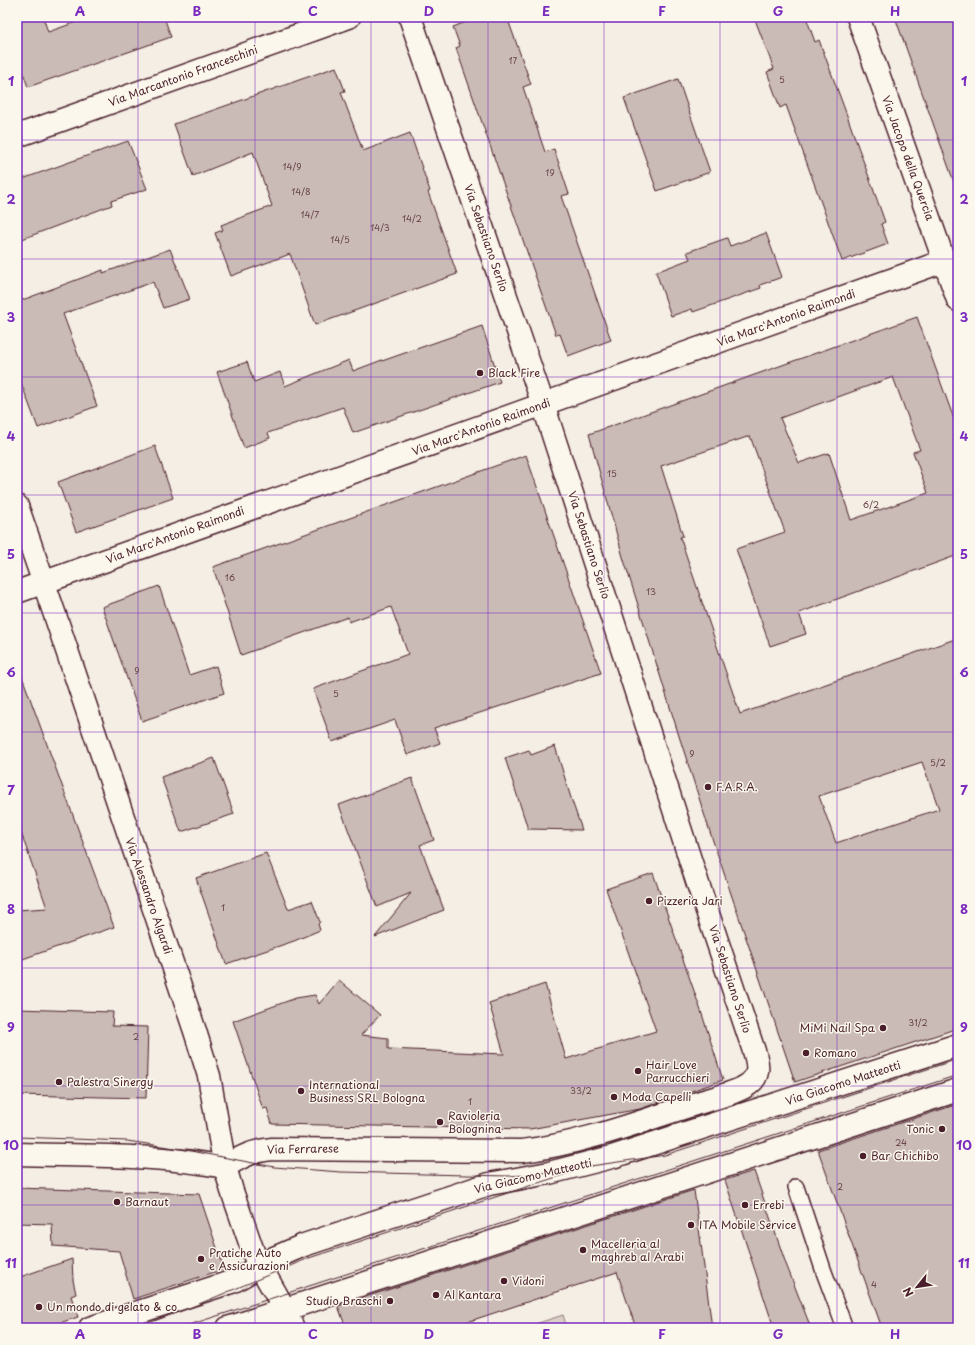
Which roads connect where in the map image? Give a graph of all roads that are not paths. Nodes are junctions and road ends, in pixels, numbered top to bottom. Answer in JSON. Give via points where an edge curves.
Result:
{"nodes":[{"id":1,"x":349,"y":17,"type":"edge"},
{"id":2,"x":410,"y":17,"type":"edge"},
{"id":3,"x":858,"y":17,"type":"edge"},
{"id":4,"x":17,"y":136,"type":"edge"},
{"id":5,"x":944,"y":261,"type":"junction"},
{"id":6,"x":958,"y":300,"type":"edge"},
{"id":7,"x":543,"y":404,"type":"junction"},
{"id":8,"x":17,"y":506,"type":"edge"},
{"id":9,"x":44,"y":583,"type":"junction"},
{"id":10,"x":17,"y":592,"type":"edge"},
{"id":11,"x":958,"y":1045,"type":"edge"},
{"id":12,"x":958,"y":1090,"type":"edge"},
{"id":13,"x":522,"y":1151,"type":"joint"},
{"id":14,"x":17,"y":1154,"type":"edge"},
{"id":15,"x":225,"y":1167,"type":"junction"},
{"id":16,"x":796,"y":1187,"type":"dead end"},
{"id":17,"x":260,"y":1266,"type":"junction"},
{"id":18,"x":289,"y":1319,"type":"edge"},
{"id":19,"x":90,"y":1328,"type":"edge"},
{"id":20,"x":228,"y":1328,"type":"edge"},
{"id":21,"x":845,"y":1328,"type":"edge"}],
"edges":[{"from":1,"to":4,"type":"street","name":"Via Marcantonio Franceschini"},
{"from":2,"to":7,"type":"street","name":"Via Sebastiano Serlio"},
{"from":3,"to":5,"type":"street","name":"Via Jacopo della Quercia"},
{"from":5,"to":6,"type":"street","name":"Via Jacopo della Quercia"},
{"from":5,"to":7,"type":"street","name":"Via Marc'Antonio Raimondi"},
{"from":7,"to":9,"type":"street","name":"Via Marc'Antonio Raimondi"},
{"from":7,"to":13,"type":"street","name":"Via Sebastiano Serlio","via":[[758,1067],[756,1076],[743,1088],[595,1136]]},
{"from":8,"to":9,"type":"street","name":"Via Alessandro Algardi"},
{"from":9,"to":10,"type":"street","name":"Via Marc'Antonio Raimondi"},
{"from":9,"to":15,"type":"street","name":"Via Alessandro Algardi","via":[[209,1076]]},
{"from":11,"to":17,"type":"street","name":"Via Giacomo Matteotti","via":[[605,1159],[489,1184],[300,1246]]},
{"from":12,"to":18,"type":"street"},
{"from":13,"to":15,"type":"street","name":"Via Ferrarese","via":[[272,1149],[244,1155]]},
{"from":14,"to":15,"type":"street","via":[[151,1158]]},
{"from":15,"to":17,"type":"street","name":"Via Alessandro Algardi"},
{"from":16,"to":21,"type":"lane"},
{"from":17,"to":18,"type":"street","name":"Via Alessandro Algardi"},
{"from":17,"to":19,"type":"street","name":"Via Giacomo Matteotti","via":[[229,1282]]},
{"from":18,"to":20,"type":"street"}]}
